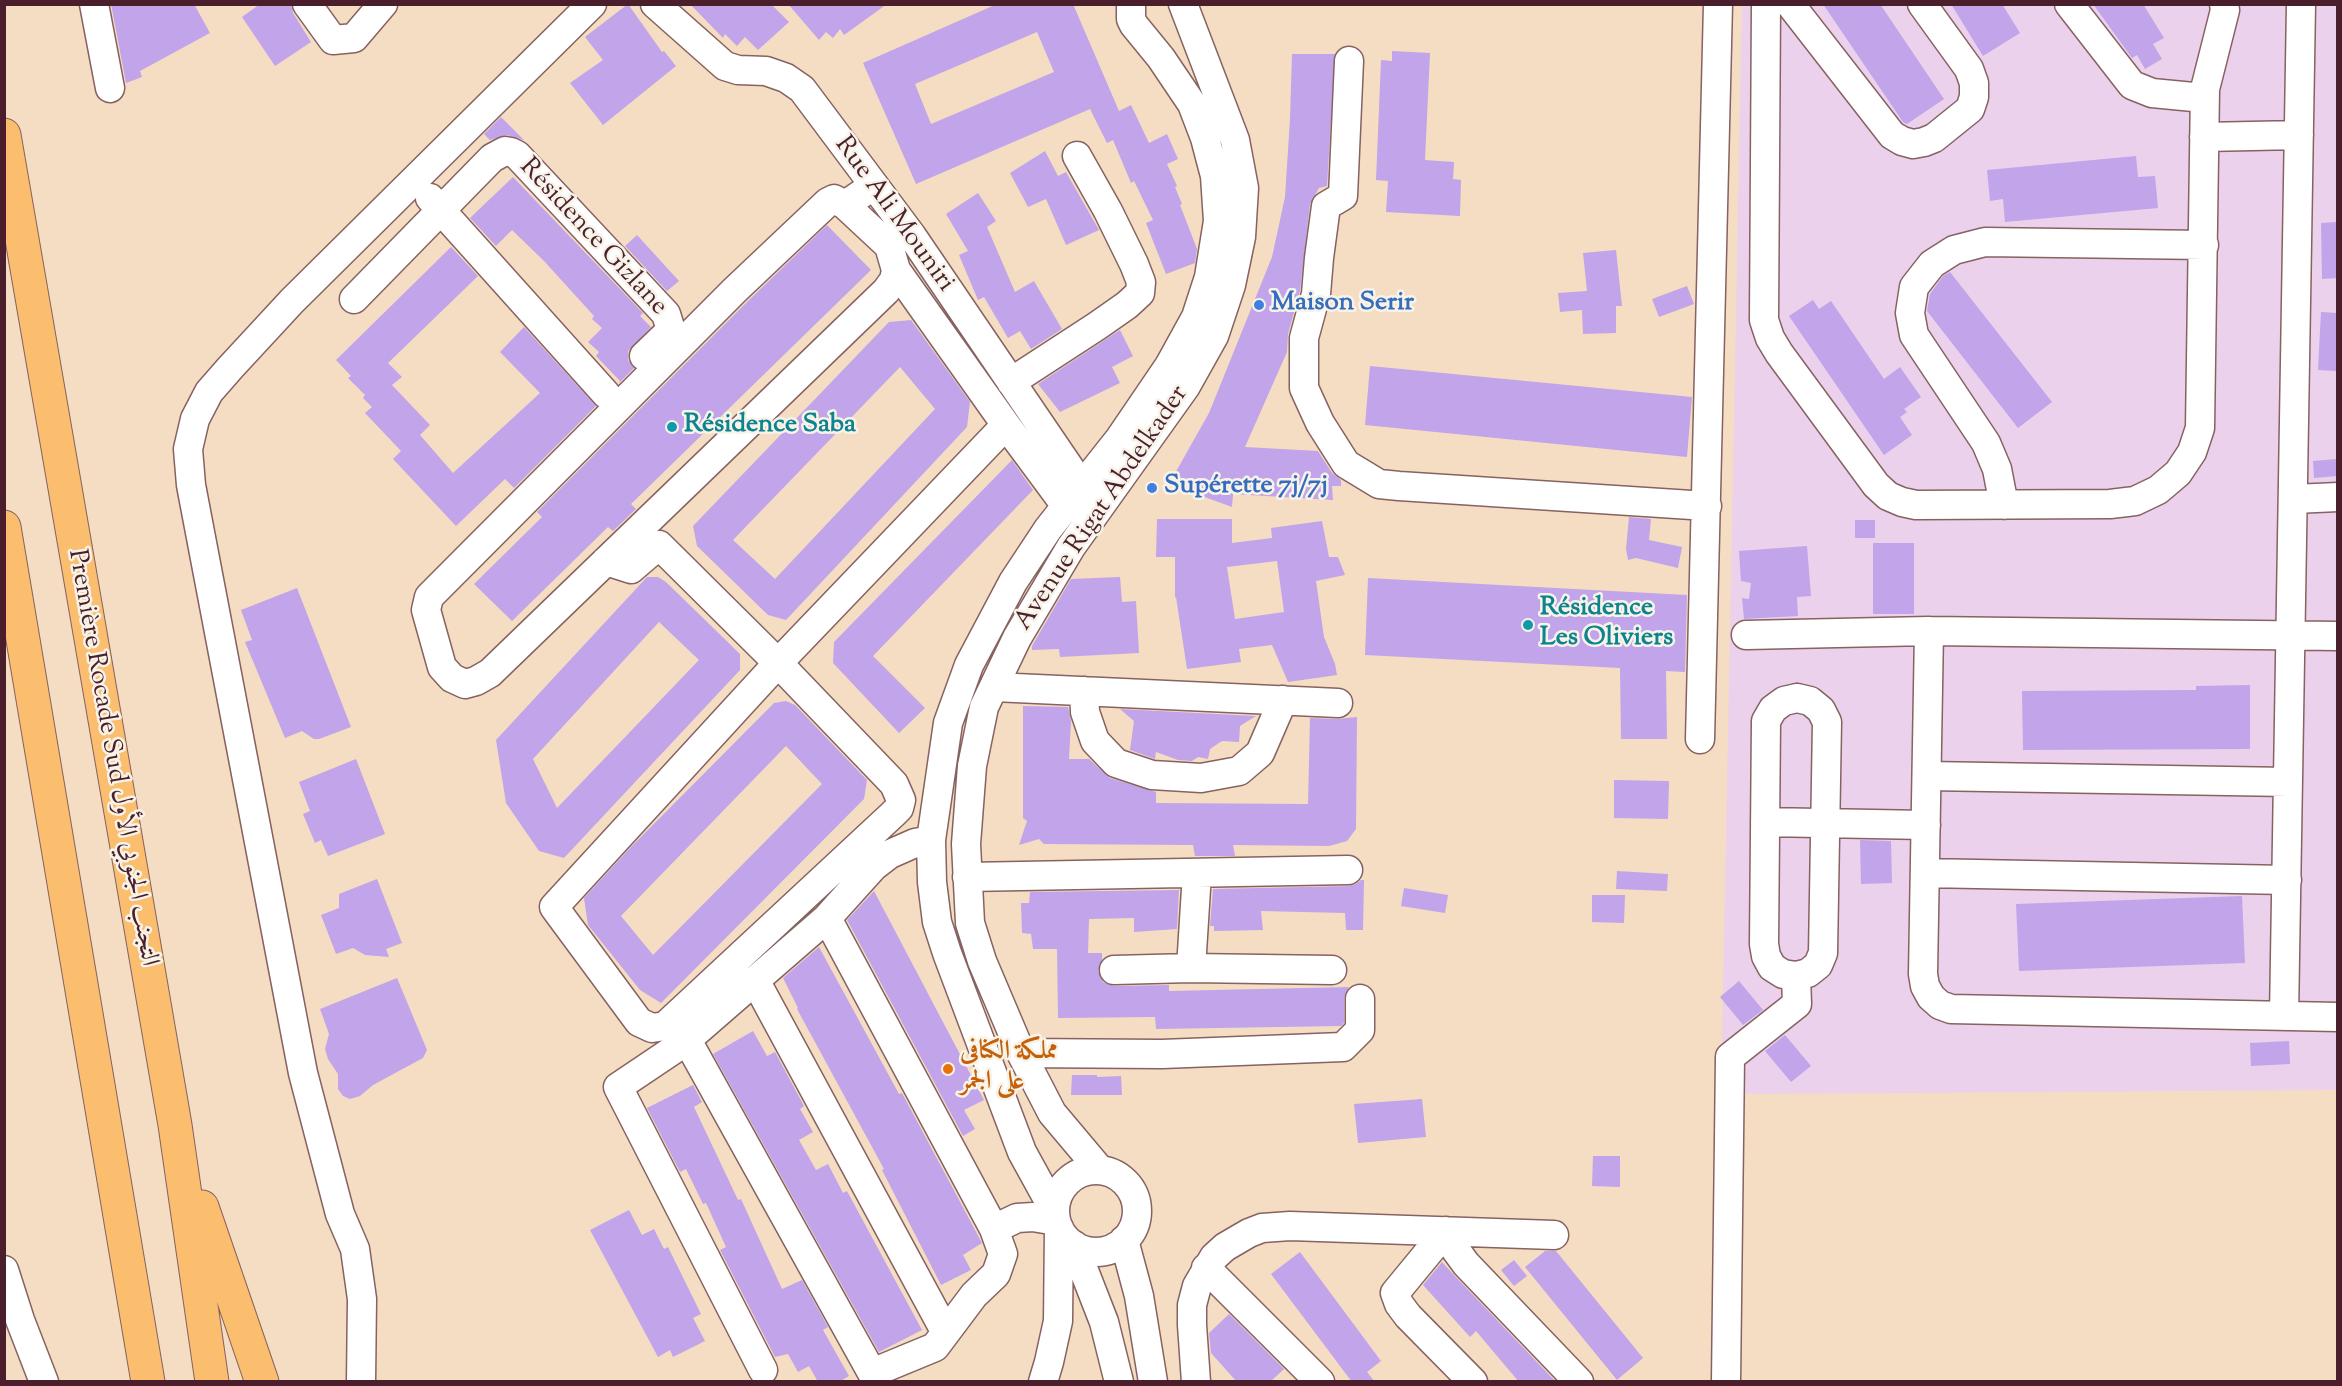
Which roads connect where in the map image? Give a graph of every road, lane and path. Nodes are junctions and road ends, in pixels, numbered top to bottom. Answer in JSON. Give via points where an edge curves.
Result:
{"nodes":[{"id":1,"x":94,"y":4,"type":"edge"},
{"id":2,"x":307,"y":4,"type":"edge"},
{"id":3,"x":383,"y":4,"type":"edge"},
{"id":4,"x":592,"y":4,"type":"edge"},
{"id":5,"x":654,"y":4,"type":"edge"},
{"id":6,"x":1183,"y":4,"type":"edge"},
{"id":7,"x":1718,"y":4,"type":"edge"},
{"id":8,"x":1766,"y":4,"type":"edge"},
{"id":9,"x":1790,"y":4,"type":"edge"},
{"id":10,"x":1922,"y":4,"type":"edge"},
{"id":11,"x":2069,"y":4,"type":"edge"},
{"id":12,"x":2224,"y":4,"type":"edge"},
{"id":13,"x":2301,"y":4,"type":"edge"},
{"id":14,"x":1131,"y":13,"type":"edge"},
{"id":15,"x":1349,"y":61,"type":"dead end"},
{"id":16,"x":110,"y":88,"type":"dead end"},
{"id":17,"x":2204,"y":98,"type":"junction"},
{"id":18,"x":4,"y":135,"type":"edge"},
{"id":19,"x":2299,"y":135,"type":"junction"},
{"id":20,"x":2204,"y":137,"type":"junction"},
{"id":21,"x":1077,"y":156,"type":"dead end"},
{"id":22,"x":414,"y":181,"type":"junction"},
{"id":23,"x":873,"y":186,"type":"junction"},
{"id":24,"x":845,"y":205,"type":"junction"},
{"id":25,"x":442,"y":211,"type":"junction"},
{"id":26,"x":2204,"y":245,"type":"junction"},
{"id":27,"x":896,"y":270,"type":"junction"},
{"id":28,"x":354,"y":299,"type":"dead end"},
{"id":29,"x":1011,"y":382,"type":"junction"},
{"id":30,"x":606,"y":394,"type":"junction"},
{"id":31,"x":1006,"y":425,"type":"junction"},
{"id":32,"x":1074,"y":496,"type":"junction"},
{"id":33,"x":2337,"y":497,"type":"edge"},
{"id":34,"x":2294,"y":499,"type":"junction"},
{"id":35,"x":2004,"y":505,"type":"junction"},
{"id":36,"x":1707,"y":506,"type":"junction"},
{"id":37,"x":4,"y":527,"type":"edge"},
{"id":38,"x":438,"y":560,"type":"dead end"},
{"id":39,"x":606,"y":561,"type":"junction"},
{"id":40,"x":1929,"y":631,"type":"junction"},
{"id":41,"x":2291,"y":634,"type":"junction"},
{"id":42,"x":1746,"y":635,"type":"dead end"},
{"id":43,"x":2337,"y":636,"type":"edge"},
{"id":44,"x":778,"y":663,"type":"junction"},
{"id":45,"x":994,"y":687,"type":"junction"},
{"id":46,"x":1083,"y":691,"type":"junction"},
{"id":47,"x":1283,"y":700,"type":"junction"},
{"id":48,"x":1338,"y":703,"type":"dead end"},
{"id":49,"x":1700,"y":739,"type":"dead end"},
{"id":50,"x":1927,"y":776,"type":"junction"},
{"id":51,"x":2288,"y":782,"type":"junction"},
{"id":52,"x":1765,"y":822,"type":"junction"},
{"id":53,"x":1826,"y":822,"type":"junction"},
{"id":54,"x":1926,"y":825,"type":"junction"},
{"id":55,"x":931,"y":840,"type":"junction"},
{"id":56,"x":1348,"y":870,"type":"dead end"},
{"id":57,"x":1197,"y":873,"type":"junction"},
{"id":58,"x":1925,"y":873,"type":"junction"},
{"id":59,"x":967,"y":877,"type":"junction"},
{"id":60,"x":2287,"y":880,"type":"junction"},
{"id":61,"x":827,"y":918,"type":"junction"},
{"id":62,"x":1191,"y":968,"type":"junction"},
{"id":63,"x":1114,"y":970,"type":"dead end"},
{"id":64,"x":1332,"y":970,"type":"dead end"},
{"id":65,"x":1796,"y":976,"type":"junction"},
{"id":66,"x":755,"y":980,"type":"junction"},
{"id":67,"x":1360,"y":999,"type":"dead end"},
{"id":68,"x":2284,"y":1016,"type":"junction"},
{"id":69,"x":2337,"y":1017,"type":"edge"},
{"id":70,"x":687,"y":1040,"type":"junction"},
{"id":71,"x":1021,"y":1053,"type":"junction"},
{"id":72,"x":175,"y":1125,"type":"junction"},
{"id":73,"x":1100,"y":1170,"type":"junction"},
{"id":74,"x":1061,"y":1227,"type":"junction"},
{"id":75,"x":994,"y":1229,"type":"junction"},
{"id":76,"x":1447,"y":1232,"type":"junction"},
{"id":77,"x":1554,"y":1235,"type":"dead end"},
{"id":78,"x":1125,"y":1240,"type":"junction"},
{"id":79,"x":1206,"y":1268,"type":"junction"},
{"id":80,"x":4,"y":1270,"type":"edge"},
{"id":81,"x":945,"y":1331,"type":"junction"},
{"id":82,"x":763,"y":1370,"type":"dead end"},
{"id":83,"x":1197,"y":1380,"type":"edge"},
{"id":84,"x":44,"y":1382,"type":"edge"},
{"id":85,"x":148,"y":1382,"type":"edge"},
{"id":86,"x":212,"y":1382,"type":"edge"},
{"id":87,"x":262,"y":1382,"type":"edge"},
{"id":88,"x":361,"y":1382,"type":"edge"},
{"id":89,"x":1043,"y":1382,"type":"edge"},
{"id":90,"x":1119,"y":1382,"type":"edge"},
{"id":91,"x":1153,"y":1382,"type":"edge"},
{"id":92,"x":1320,"y":1382,"type":"edge"},
{"id":93,"x":1473,"y":1382,"type":"edge"},
{"id":94,"x":1579,"y":1382,"type":"edge"},
{"id":95,"x":1726,"y":1382,"type":"edge"}],
"edges":[{"from":1,"to":16,"type":"street"},
{"from":2,"to":3,"type":"street","via":[[333,40],[354,38]]},
{"from":4,"to":22,"type":"street"},
{"from":5,"to":23,"type":"street","name":"Rue Ali Mouniri","via":[[726,66],[766,71],[802,89]]},
{"from":6,"to":14,"type":"street","via":[[1181,22],[1159,38],[1140,32]]},
{"from":6,"to":45,"type":"street","name":"Avenue Rigat Abdelkader","via":[[1235,140],[1244,188],[1241,237],[1231,285],[1214,336],[1186,386],[1071,548],[1017,638]]},
{"from":7,"to":36,"type":"street"},
{"from":8,"to":35,"type":"street","via":[[1763,303],[1770,338],[1876,485],[1888,496],[1916,505]]},
{"from":9,"to":10,"type":"street","via":[[1892,135],[1913,144],[1934,138],[1970,109],[1974,97],[1970,69]]},
{"from":11,"to":17,"type":"street","via":[[2132,85],[2152,93]]},
{"from":12,"to":17,"type":"street"},
{"from":13,"to":19,"type":"street"},
{"from":14,"to":32,"type":"street","via":[[1192,104],[1215,176],[1218,221],[1209,276],[1196,317],[1163,375]]},
{"from":15,"to":36,"type":"street","via":[[1343,196],[1326,206],[1316,294],[1304,338],[1304,388],[1346,464],[1379,484]]},
{"from":17,"to":20,"type":"street"},
{"from":18,"to":72,"type":"highway","name":"Première Rocade Sud التجنب الجنوبي الأول"},
{"from":19,"to":20,"type":"street"},
{"from":19,"to":34,"type":"street"},
{"from":20,"to":26,"type":"street"},
{"from":21,"to":29,"type":"street","via":[[1134,264],[1141,282],[1140,293]]},
{"from":22,"to":25,"type":"street"},
{"from":22,"to":88,"type":"street","via":[[292,301],[209,392],[195,419],[188,449],[191,485],[303,1073],[340,1214],[355,1249],[362,1299]]},
{"from":23,"to":24,"type":"street"},
{"from":23,"to":29,"type":"street","name":"Rue Ali Mouniri","via":[[912,236]]},
{"from":24,"to":27,"type":"street","via":[[889,246]]},
{"from":24,"to":39,"type":"street","via":[[834,199],[828,202],[429,597],[426,610],[442,667],[465,684],[490,673]]},
{"from":25,"to":28,"type":"street","name":"Résidence Gizlane"},
{"from":25,"to":30,"type":"street"},
{"from":25,"to":30,"type":"street","name":"Résidence Gizlane","via":[[492,158],[511,152],[666,314],[669,332]]},
{"from":26,"to":35,"type":"street","via":[[2200,428],[2192,452],[2178,474],[2135,501]]},
{"from":26,"to":35,"type":"street","via":[[1985,242],[1954,250],[1932,264],[1914,286],[1910,313],[1914,335],[1986,443],[1997,469]]},
{"from":27,"to":31,"type":"street"},
{"from":27,"to":39,"type":"street","via":[[886,291]]},
{"from":29,"to":32,"type":"street","name":"Rue Ali Mouniri"},
{"from":30,"to":38,"type":"street","name":"Résidence Gizlane"},
{"from":31,"to":32,"type":"street"},
{"from":31,"to":44,"type":"street"},
{"from":32,"to":55,"type":"street","via":[[1013,582],[969,665],[948,723]]},
{"from":33,"to":34,"type":"street"},
{"from":34,"to":41,"type":"street"},
{"from":36,"to":49,"type":"street"},
{"from":37,"to":85,"type":"highway"},
{"from":39,"to":44,"type":"street","via":[[631,569],[659,545]]},
{"from":40,"to":41,"type":"street"},
{"from":40,"to":42,"type":"street"},
{"from":40,"to":50,"type":"street"},
{"from":41,"to":43,"type":"street"},
{"from":41,"to":51,"type":"street"},
{"from":44,"to":44,"type":"street","via":[[554,907],[639,1022],[652,1028],[665,1026],[898,808],[901,800],[894,784]]},
{"from":45,"to":46,"type":"street"},
{"from":45,"to":59,"type":"street","name":"Avenue Rigat Abdelkader","via":[[984,707],[972,766]]},
{"from":46,"to":47,"type":"street"},
{"from":46,"to":47,"type":"street","via":[[1095,741],[1116,763],[1152,775],[1201,778],[1239,771],[1260,753]]},
{"from":47,"to":48,"type":"street"},
{"from":50,"to":51,"type":"street"},
{"from":50,"to":54,"type":"street"},
{"from":51,"to":60,"type":"street"},
{"from":52,"to":53,"type":"street"},
{"from":52,"to":53,"type":"street","via":[[1766,721],[1778,705],[1797,698],[1810,701],[1827,722]]},
{"from":52,"to":65,"type":"street","via":[[1766,957],[1783,974]]},
{"from":53,"to":54,"type":"street"},
{"from":53,"to":65,"type":"street","via":[[1823,953],[1818,965]]},
{"from":54,"to":58,"type":"street"},
{"from":55,"to":61,"type":"street","via":[[890,854]]},
{"from":55,"to":74,"type":"street","via":[[937,922],[947,953],[1022,1152]]},
{"from":56,"to":57,"type":"street"},
{"from":57,"to":59,"type":"street"},
{"from":57,"to":62,"type":"street"},
{"from":58,"to":60,"type":"street"},
{"from":58,"to":68,"type":"street","via":[[1923,974],[1931,997],[1940,1005],[1951,1009]]},
{"from":59,"to":71,"type":"street","name":"Avenue Rigat Abdelkader","via":[[970,923],[982,962]]},
{"from":60,"to":68,"type":"street"},
{"from":61,"to":66,"type":"street"},
{"from":61,"to":75,"type":"street"},
{"from":62,"to":63,"type":"street"},
{"from":62,"to":64,"type":"street"},
{"from":65,"to":95,"type":"street","via":[[1797,1004],[1730,1057]]},
{"from":66,"to":70,"type":"street"},
{"from":66,"to":81,"type":"street"},
{"from":67,"to":71,"type":"street","via":[[1360,1030],[1343,1047],[1162,1054]]},
{"from":68,"to":69,"type":"street"},
{"from":70,"to":81,"type":"street","via":[[872,1373],[935,1347]]},
{"from":70,"to":82,"type":"street","via":[[618,1087]]},
{"from":71,"to":73,"type":"street","name":"Avenue Rigat Abdelkader","via":[[1052,1113]]},
{"from":72,"to":86,"type":"highway","name":"Première Rocade Sud التجنب الجنوبي الأول"},
{"from":72,"to":87,"type":"highway"},
{"from":73,"to":74,"type":"street","via":[[1080,1173],[1059,1193]]},
{"from":73,"to":78,"type":"street","via":[[1121,1179],[1134,1197],[1136,1220]]},
{"from":74,"to":75,"type":"street","via":[[1033,1217],[1017,1218]]},
{"from":74,"to":78,"type":"street","via":[[1084,1250],[1106,1251]]},
{"from":74,"to":89,"type":"street","via":[[1058,1321]]},
{"from":74,"to":90,"type":"street","via":[[1104,1322]]},
{"from":75,"to":81,"type":"street","via":[[1003,1254],[996,1274]]},
{"from":76,"to":77,"type":"street"},
{"from":76,"to":79,"type":"street","via":[[1262,1228],[1225,1247]]},
{"from":76,"to":93,"type":"street","via":[[1395,1293],[1408,1316]]},
{"from":76,"to":94,"type":"street","via":[[1466,1264]]},
{"from":78,"to":91,"type":"street"},
{"from":79,"to":83,"type":"street","via":[[1192,1305]]},
{"from":79,"to":92,"type":"street"},
{"from":80,"to":84,"type":"street"}]}
